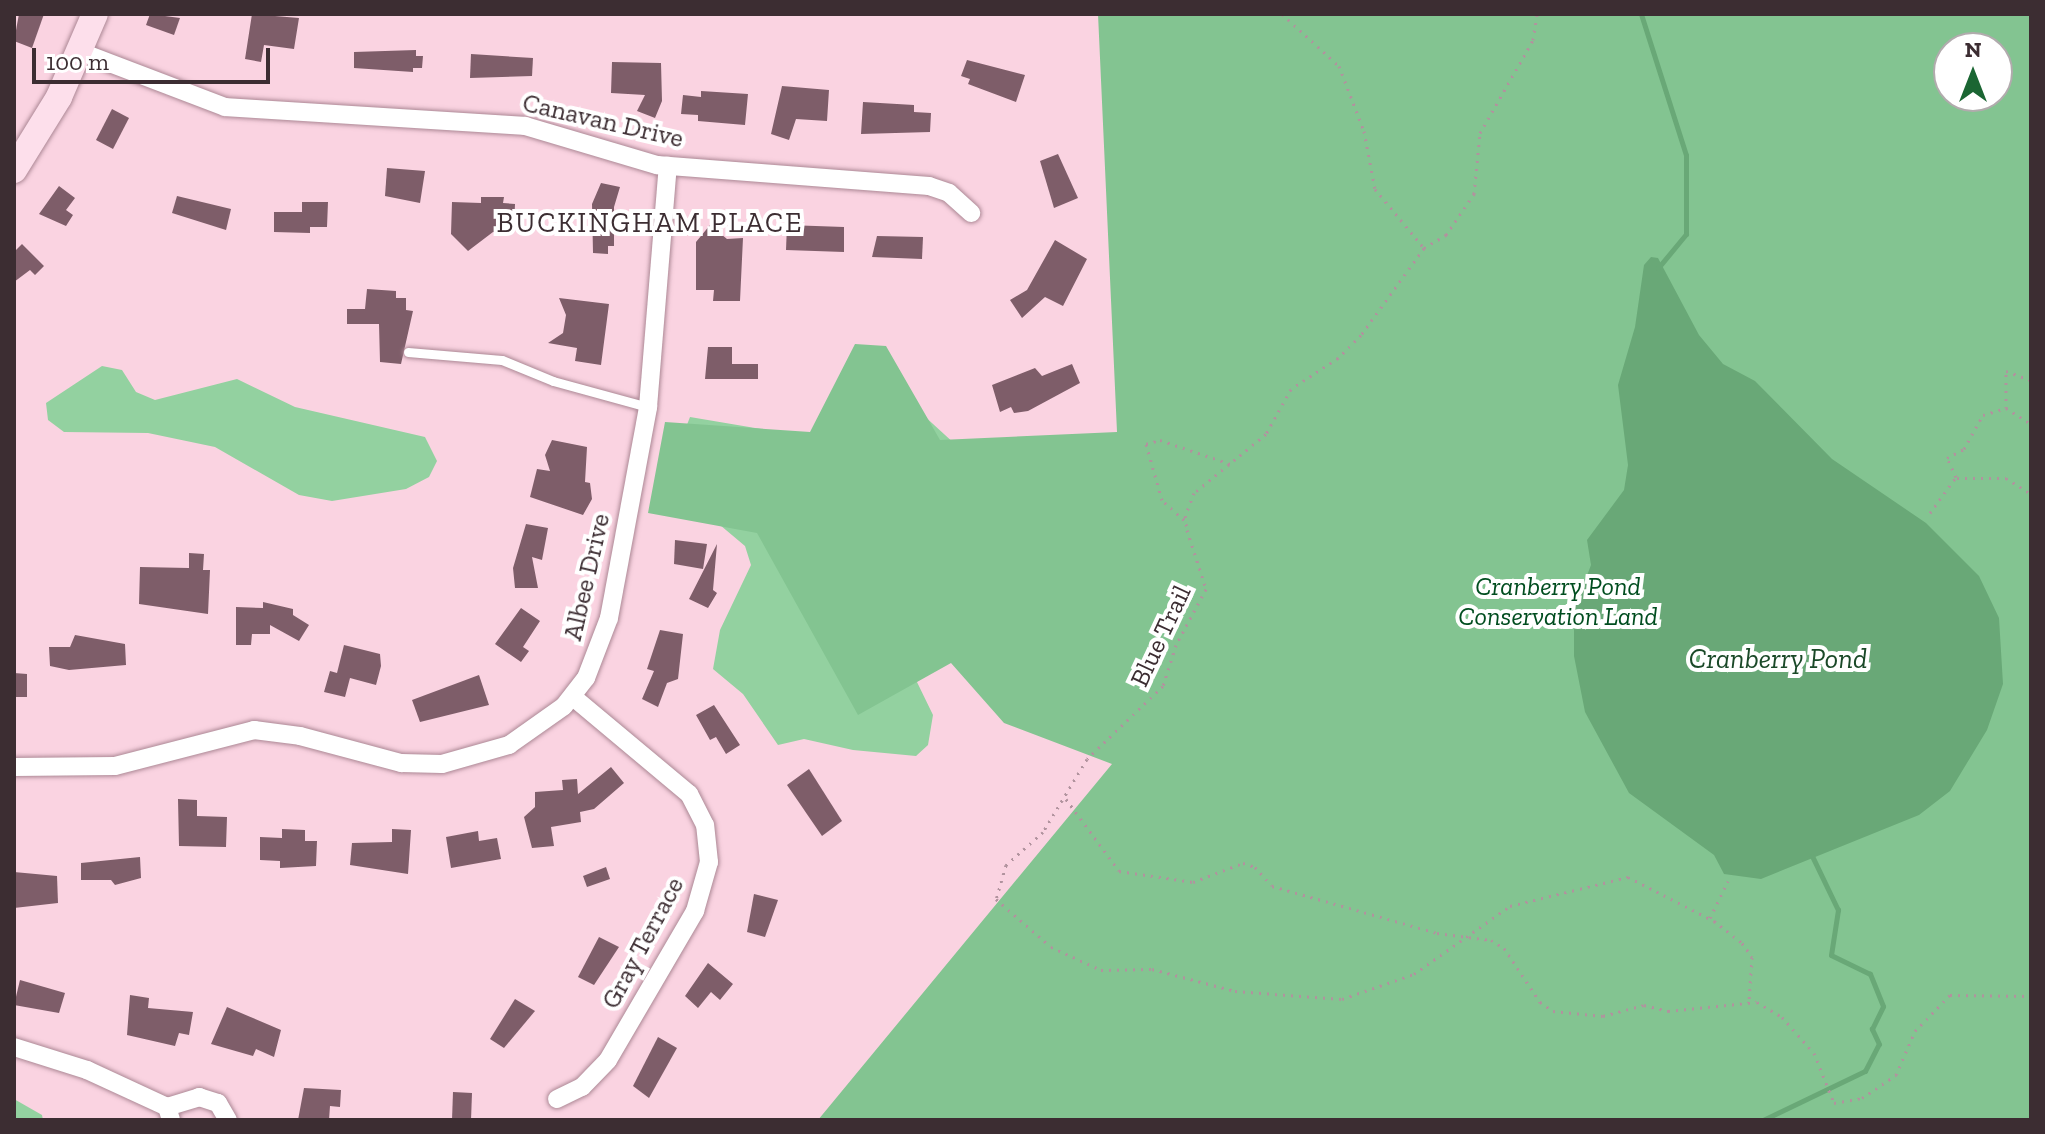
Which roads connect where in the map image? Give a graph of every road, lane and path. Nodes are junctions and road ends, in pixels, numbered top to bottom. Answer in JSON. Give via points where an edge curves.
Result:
{"nodes":[{"id":1,"x":95,"y":14,"type":"edge"},
{"id":2,"x":1282,"y":14,"type":"edge"},
{"id":3,"x":1537,"y":14,"type":"edge"},
{"id":4,"x":81,"y":52,"type":"junction"},
{"id":5,"x":668,"y":166,"type":"junction"},
{"id":6,"x":14,"y":170,"type":"edge"},
{"id":7,"x":971,"y":213,"type":"dead end"},
{"id":8,"x":1424,"y":248,"type":"junction"},
{"id":9,"x":408,"y":352,"type":"dead end"},
{"id":10,"x":2031,"y":380,"type":"edge"},
{"id":11,"x":648,"y":407,"type":"junction"},
{"id":12,"x":2006,"y":408,"type":"junction"},
{"id":13,"x":2031,"y":424,"type":"edge"},
{"id":14,"x":1231,"y":464,"type":"junction"},
{"id":15,"x":1956,"y":477,"type":"junction"},
{"id":16,"x":2031,"y":494,"type":"edge"},
{"id":17,"x":1930,"y":513,"type":"dead end"},
{"id":18,"x":1186,"y":521,"type":"junction"},
{"id":19,"x":573,"y":697,"type":"junction"},
{"id":20,"x":14,"y":767,"type":"edge"},
{"id":21,"x":1066,"y":798,"type":"junction"},
{"id":22,"x":1728,"y":881,"type":"dead end"},
{"id":23,"x":1710,"y":918,"type":"junction"},
{"id":24,"x":1467,"y":939,"type":"junction"},
{"id":25,"x":2031,"y":996,"type":"edge"},
{"id":26,"x":1749,"y":1001,"type":"junction"},
{"id":27,"x":14,"y":1047,"type":"edge"},
{"id":28,"x":557,"y":1099,"type":"dead end"},
{"id":29,"x":169,"y":1114,"type":"edge"},
{"id":30,"x":228,"y":1120,"type":"edge"}],
"edges":[{"from":1,"to":4,"type":"main road"},
{"from":2,"to":8,"type":"path","via":[[1339,66],[1364,131],[1375,189]]},
{"from":3,"to":8,"type":"path","via":[[1533,40],[1480,133],[1474,194],[1446,235]]},
{"from":4,"to":5,"type":"street","name":"Canavan Drive","via":[[225,107],[525,126]]},
{"from":4,"to":6,"type":"main road"},
{"from":5,"to":7,"type":"street","name":"Canavan Drive","via":[[929,186],[949,193]]},
{"from":5,"to":11,"type":"street","name":"Albee Drive"},
{"from":8,"to":14,"type":"path","via":[[1361,335],[1338,358],[1291,389],[1271,429]]},
{"from":9,"to":11,"type":"lane","via":[[502,360],[553,381]]},
{"from":10,"to":12,"type":"path","via":[[2006,371]]},
{"from":11,"to":19,"type":"street","name":"Albee Drive","via":[[606,630]]},
{"from":12,"to":13,"type":"path"},
{"from":12,"to":15,"type":"path","via":[[1983,415],[1964,449],[1947,458]]},
{"from":14,"to":18,"type":"path","via":[[1194,493]]},
{"from":14,"to":18,"type":"path","via":[[1160,440],[1146,444],[1162,500]]},
{"from":15,"to":16,"type":"path","via":[[2006,478]]},
{"from":15,"to":17,"type":"path"},
{"from":18,"to":21,"type":"path","name":"Blue Trail","via":[[1205,580],[1203,603],[1176,645],[1157,696],[1087,759]]},
{"from":19,"to":20,"type":"street","name":"Albee Drive","via":[[521,739],[442,764],[401,763],[300,736],[254,730],[115,766]]},
{"from":19,"to":28,"type":"street","name":"Gray Terrace","via":[[689,794],[705,825],[709,862],[695,911],[608,1060],[582,1087]]},
{"from":21,"to":24,"type":"path","via":[[1119,871],[1193,882],[1243,863],[1255,867],[1272,886]]},
{"from":21,"to":24,"type":"path","name":"Blue Trail","via":[[1034,842],[1006,865],[996,899],[1051,947],[1101,970],[1152,969],[1235,991],[1342,999],[1401,981]]},
{"from":22,"to":23,"type":"path"},
{"from":23,"to":24,"type":"path","name":"Blue Trail","via":[[1618,876],[1510,906],[1487,918]]},
{"from":23,"to":26,"type":"path","name":"Blue Trail","via":[[1750,953]]},
{"from":24,"to":26,"type":"path","via":[[1491,940],[1504,948],[1540,1002],[1573,1016],[1603,1016],[1644,1005],[1685,1011]]},
{"from":25,"to":26,"type":"path","via":[[1950,995],[1915,1031],[1896,1075],[1844,1105],[1834,1103],[1814,1053],[1782,1017]]},
{"from":27,"to":29,"type":"street","via":[[87,1070]]},
{"from":29,"to":30,"type":"street","via":[[209,1098]]}]}
